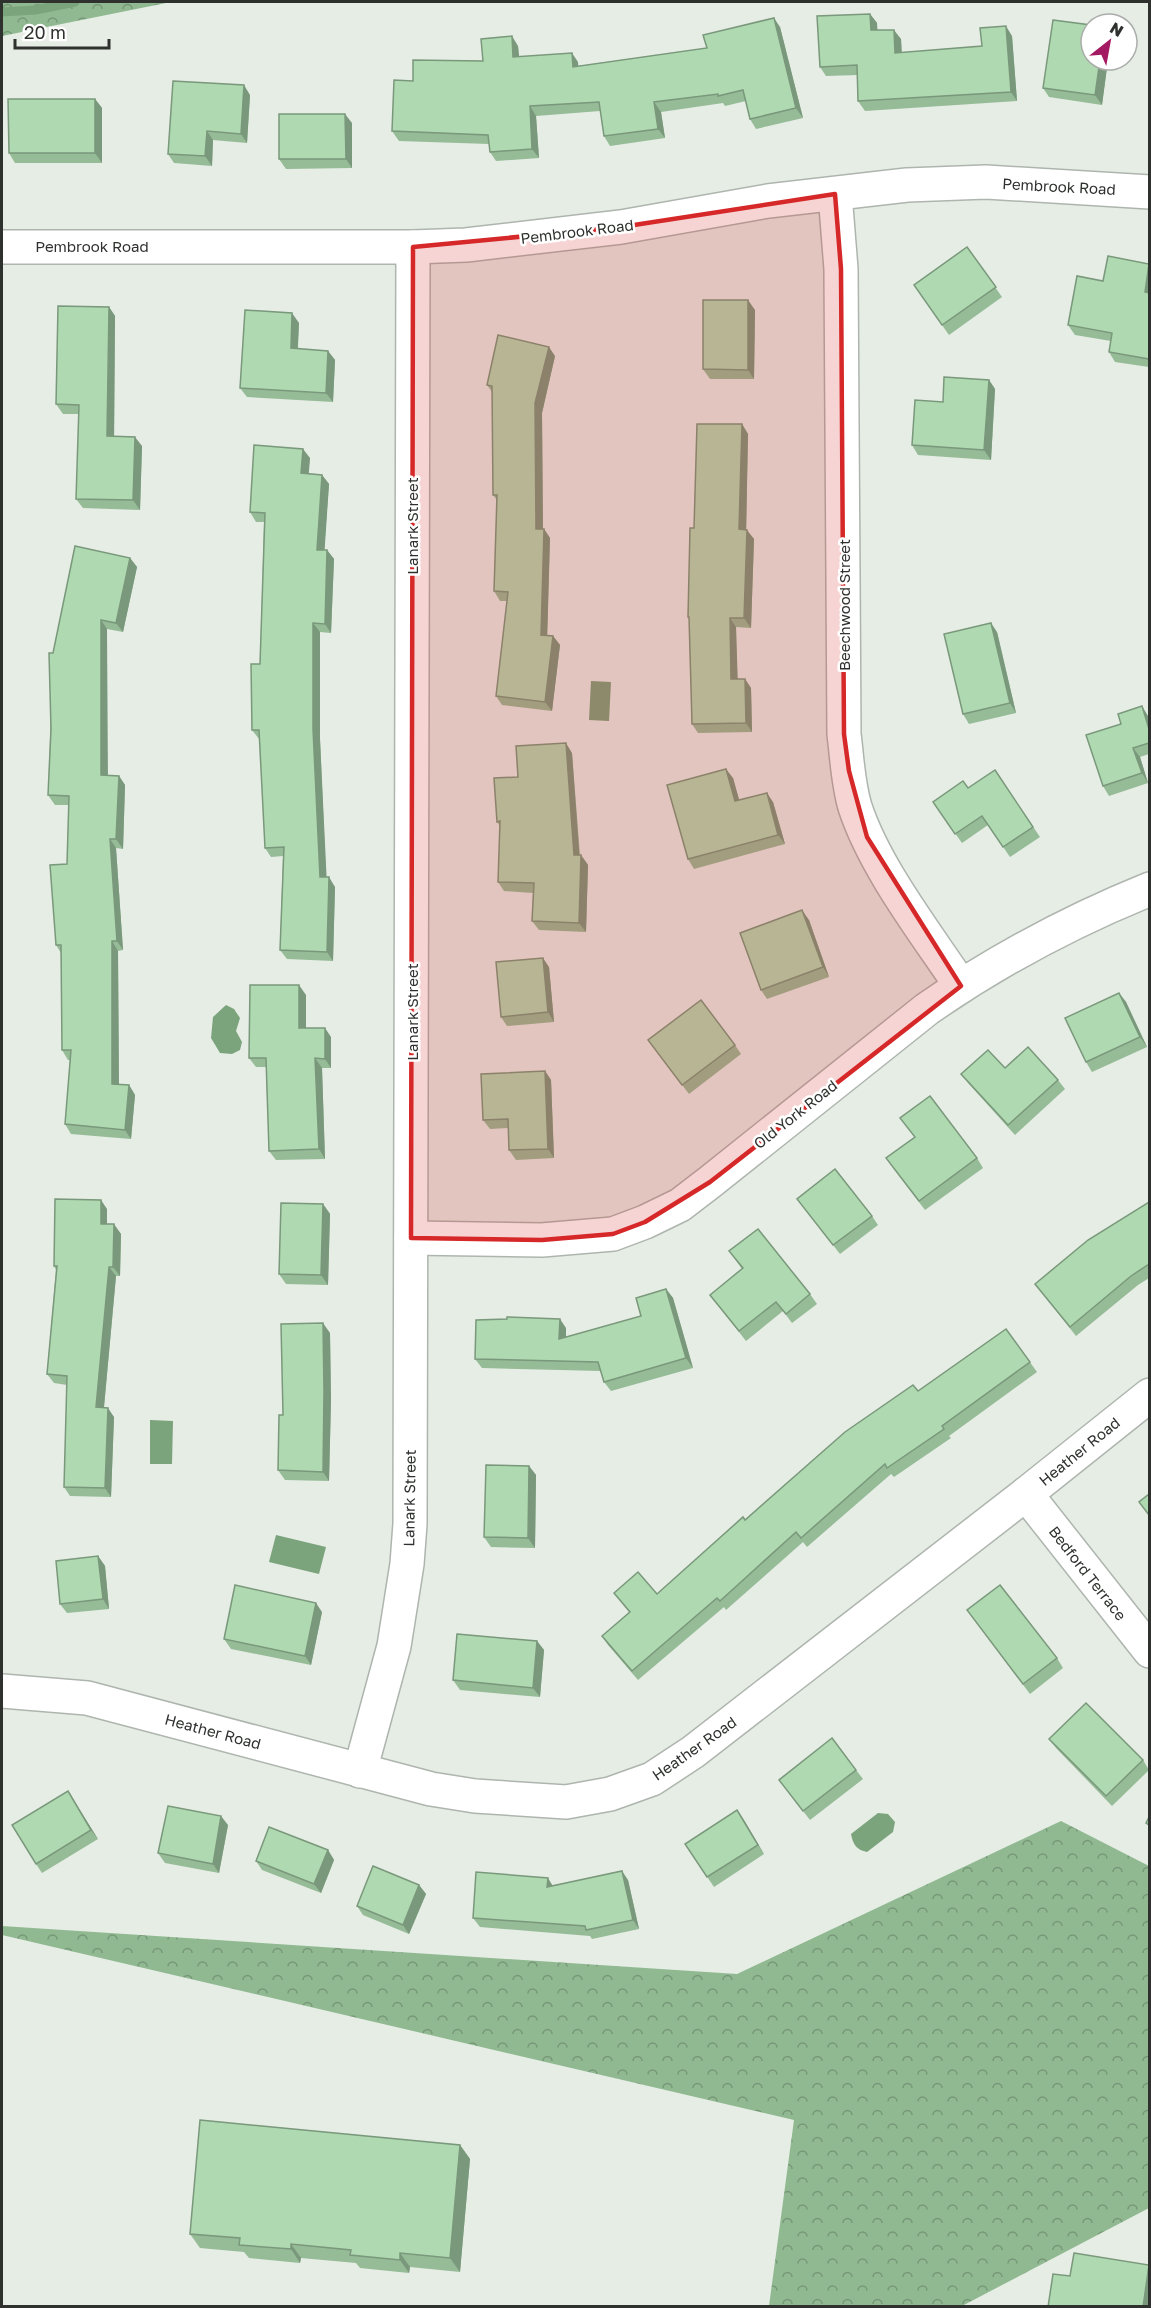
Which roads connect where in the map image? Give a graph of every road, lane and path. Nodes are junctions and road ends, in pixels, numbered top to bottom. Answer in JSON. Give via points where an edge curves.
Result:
{"nodes":[{"id":1,"x":1149,"y":192,"type":"edge"},
{"id":2,"x":836,"y":194,"type":"junction"},
{"id":3,"x":2,"y":247,"type":"edge"},
{"id":4,"x":413,"y":248,"type":"junction"},
{"id":5,"x":1149,"y":889,"type":"edge"},
{"id":6,"x":961,"y":986,"type":"junction"},
{"id":7,"x":411,"y":1238,"type":"junction"},
{"id":8,"x":1149,"y":1395,"type":"edge"},
{"id":9,"x":1026,"y":1494,"type":"junction"},
{"id":10,"x":1149,"y":1651,"type":"edge"},
{"id":11,"x":2,"y":1690,"type":"edge"},
{"id":12,"x":360,"y":1771,"type":"junction"}],
"edges":[{"from":1,"to":2,"type":"street","name":"Pembrook Road","via":[[986,182],[907,185]]},
{"from":2,"to":4,"type":"street","name":"Pembrook Road","via":[[768,201],[621,227]]},
{"from":2,"to":6,"type":"street","name":"Beechwood Street","via":[[841,269],[844,734],[849,771],[855,806],[867,837]]},
{"from":3,"to":4,"type":"street","name":"Pembrook Road"},
{"from":4,"to":7,"type":"street","name":"Lanark Street"},
{"from":5,"to":6,"type":"street","name":"Old York Road","via":[[1079,919]]},
{"from":6,"to":7,"type":"street","name":"Old York Road","via":[[680,1205],[645,1222],[613,1234],[542,1240]]},
{"from":7,"to":12,"type":"street","name":"Lanark Street","via":[[407,1564],[394,1646]]},
{"from":8,"to":9,"type":"street","name":"Heather Road"},
{"from":9,"to":10,"type":"street","name":"Bedford Terrace"},
{"from":9,"to":12,"type":"street","name":"Heather Road","via":[[693,1752],[652,1779],[610,1794],[566,1803],[475,1796]]},
{"from":11,"to":12,"type":"street","name":"Heather Road","via":[[87,1698]]}]}
